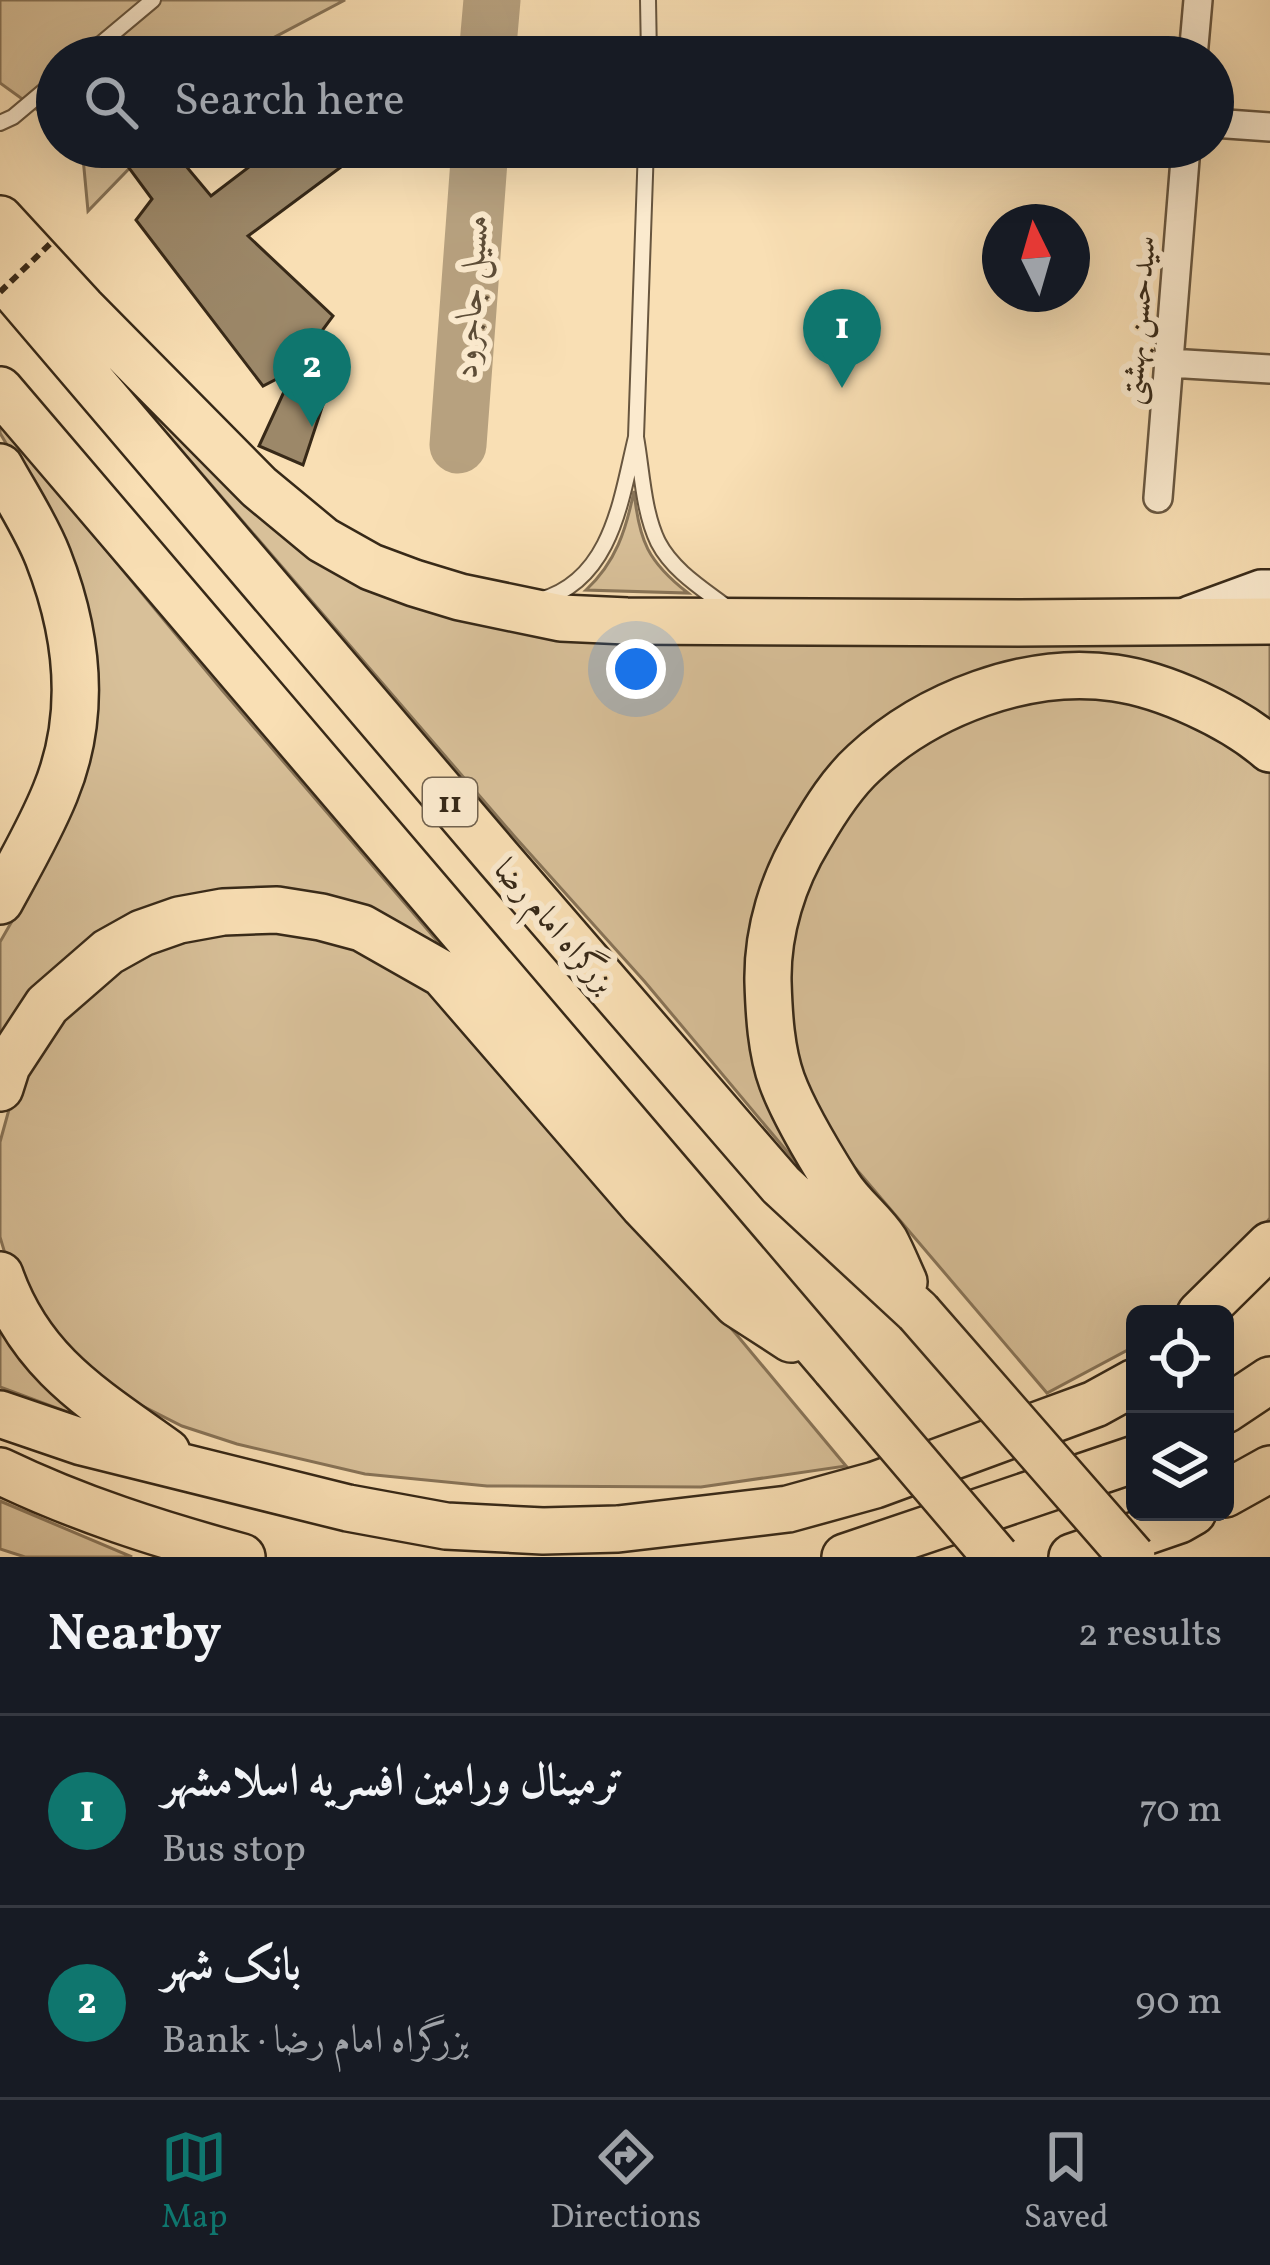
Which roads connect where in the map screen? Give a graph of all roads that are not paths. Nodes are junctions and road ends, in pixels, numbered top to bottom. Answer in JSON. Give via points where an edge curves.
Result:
{"nodes":[{"id":1,"x":153,"y":0,"type":"edge"},
{"id":2,"x":649,"y":0,"type":"edge"},
{"id":3,"x":1198,"y":0,"type":"edge"},
{"id":4,"x":110,"y":36,"type":"edge"},
{"id":5,"x":650,"y":36,"type":"edge"},
{"id":6,"x":1195,"y":36,"type":"edge"},
{"id":7,"x":36,"y":98,"type":"edge"},
{"id":8,"x":0,"y":123,"type":"edge"},
{"id":9,"x":1234,"y":124,"type":"edge"},
{"id":10,"x":1270,"y":127,"type":"edge"},
{"id":11,"x":645,"y":168,"type":"edge"},
{"id":12,"x":1184,"y":168,"type":"edge"},
{"id":13,"x":0,"y":219,"type":"edge"},
{"id":14,"x":0,"y":274,"type":"edge"},
{"id":15,"x":1169,"y":363,"type":"junction"},
{"id":16,"x":1270,"y":369,"type":"edge"},
{"id":17,"x":0,"y":390,"type":"edge"},
{"id":18,"x":636,"y":437,"type":"junction"},
{"id":19,"x":0,"y":467,"type":"edge"},
{"id":20,"x":1158,"y":498,"type":"dead end"},
{"id":21,"x":1270,"y":590,"type":"edge"},
{"id":22,"x":510,"y":608,"type":"junction"},
{"id":23,"x":747,"y":621,"type":"junction"},
{"id":24,"x":1270,"y":621,"type":"edge"},
{"id":25,"x":1172,"y":622,"type":"junction"},
{"id":26,"x":1270,"y":749,"type":"edge"},
{"id":27,"x":0,"y":901,"type":"edge"},
{"id":28,"x":0,"y":1088,"type":"edge"},
{"id":29,"x":1270,"y":1245,"type":"edge"},
{"id":30,"x":0,"y":1275,"type":"edge"},
{"id":31,"x":1270,"y":1292,"type":"edge"},
{"id":32,"x":1209,"y":1305,"type":"edge"},
{"id":33,"x":918,"y":1312,"type":"junction"},
{"id":34,"x":1234,"y":1319,"type":"edge"},
{"id":35,"x":835,"y":1367,"type":"junction"},
{"id":36,"x":1126,"y":1376,"type":"edge"},
{"id":37,"x":1270,"y":1380,"type":"edge"},
{"id":38,"x":1126,"y":1387,"type":"edge"},
{"id":39,"x":1095,"y":1404,"type":"junction"},
{"id":40,"x":1234,"y":1404,"type":"edge"},
{"id":41,"x":0,"y":1414,"type":"edge"},
{"id":42,"x":1126,"y":1462,"type":"edge"},
{"id":43,"x":189,"y":1468,"type":"junction"},
{"id":44,"x":1270,"y":1469,"type":"edge"},
{"id":45,"x":0,"y":1471,"type":"edge"},
{"id":46,"x":1234,"y":1489,"type":"edge"},
{"id":47,"x":1176,"y":1521,"type":"edge"},
{"id":48,"x":242,"y":1557,"type":"edge"},
{"id":49,"x":845,"y":1557,"type":"edge"},
{"id":50,"x":996,"y":1557,"type":"edge"},
{"id":51,"x":1072,"y":1557,"type":"edge"},
{"id":52,"x":1132,"y":1557,"type":"edge"}],
"edges":[{"from":1,"to":4,"type":"lane"},
{"from":2,"to":5,"type":"lane"},
{"from":3,"to":6,"type":"street"},
{"from":7,"to":8,"type":"lane"},
{"from":9,"to":10,"type":"street"},
{"from":11,"to":18,"type":"lane"},
{"from":12,"to":15,"type":"street","name":"سیدحسن بهشتی"},
{"from":13,"to":22,"type":"highway","via":[[260,487],[322,540],[414,583]]},
{"from":14,"to":33,"type":"highway","name":"بزرگراه امام رضا","number":"11","via":[[781,1185]]},
{"from":15,"to":16,"type":"street"},
{"from":15,"to":20,"type":"street","name":"سیدحسن بهشتی"},
{"from":17,"to":35,"type":"highway","number":"11"},
{"from":18,"to":22,"type":"lane","via":[[603,550],[572,586]]},
{"from":18,"to":23,"type":"lane","via":[[658,542],[679,569]]},
{"from":19,"to":27,"type":"highway","via":[[54,575],[77,706],[56,791]]},
{"from":21,"to":25,"type":"main road"},
{"from":22,"to":23,"type":"highway","via":[[561,618]]},
{"from":23,"to":25,"type":"highway"},
{"from":24,"to":25,"type":"highway"},
{"from":26,"to":33,"type":"highway","via":[[1166,692],[1115,678],[1063,676],[977,695],[902,732],[829,804],[786,881],[772,933],[771,1029],[792,1101],[840,1189],[884,1240]]},
{"from":28,"to":35,"type":"highway","via":[[47,1005],[142,933],[223,912],[278,910],[362,928],[442,974],[737,1304]]},
{"from":29,"to":32,"type":"highway"},
{"from":30,"to":43,"type":"highway","via":[[41,1352]]},
{"from":31,"to":34,"type":"highway"},
{"from":33,"to":52,"type":"highway","name":"بزرگراه امام رضا","number":"11","bridge":true},
{"from":35,"to":50,"type":"highway","number":"11","bridge":true},
{"from":36,"to":39,"type":"highway"},
{"from":37,"to":40,"type":"highway"},
{"from":38,"to":39,"type":"highway"},
{"from":39,"to":43,"type":"highway","via":[[788,1509],[618,1528],[446,1526]]},
{"from":41,"to":43,"type":"highway"},
{"from":42,"to":49,"type":"highway"},
{"from":44,"to":46,"type":"highway"},
{"from":45,"to":48,"type":"highway","via":[[146,1531]]},
{"from":47,"to":51,"type":"highway"}]}
